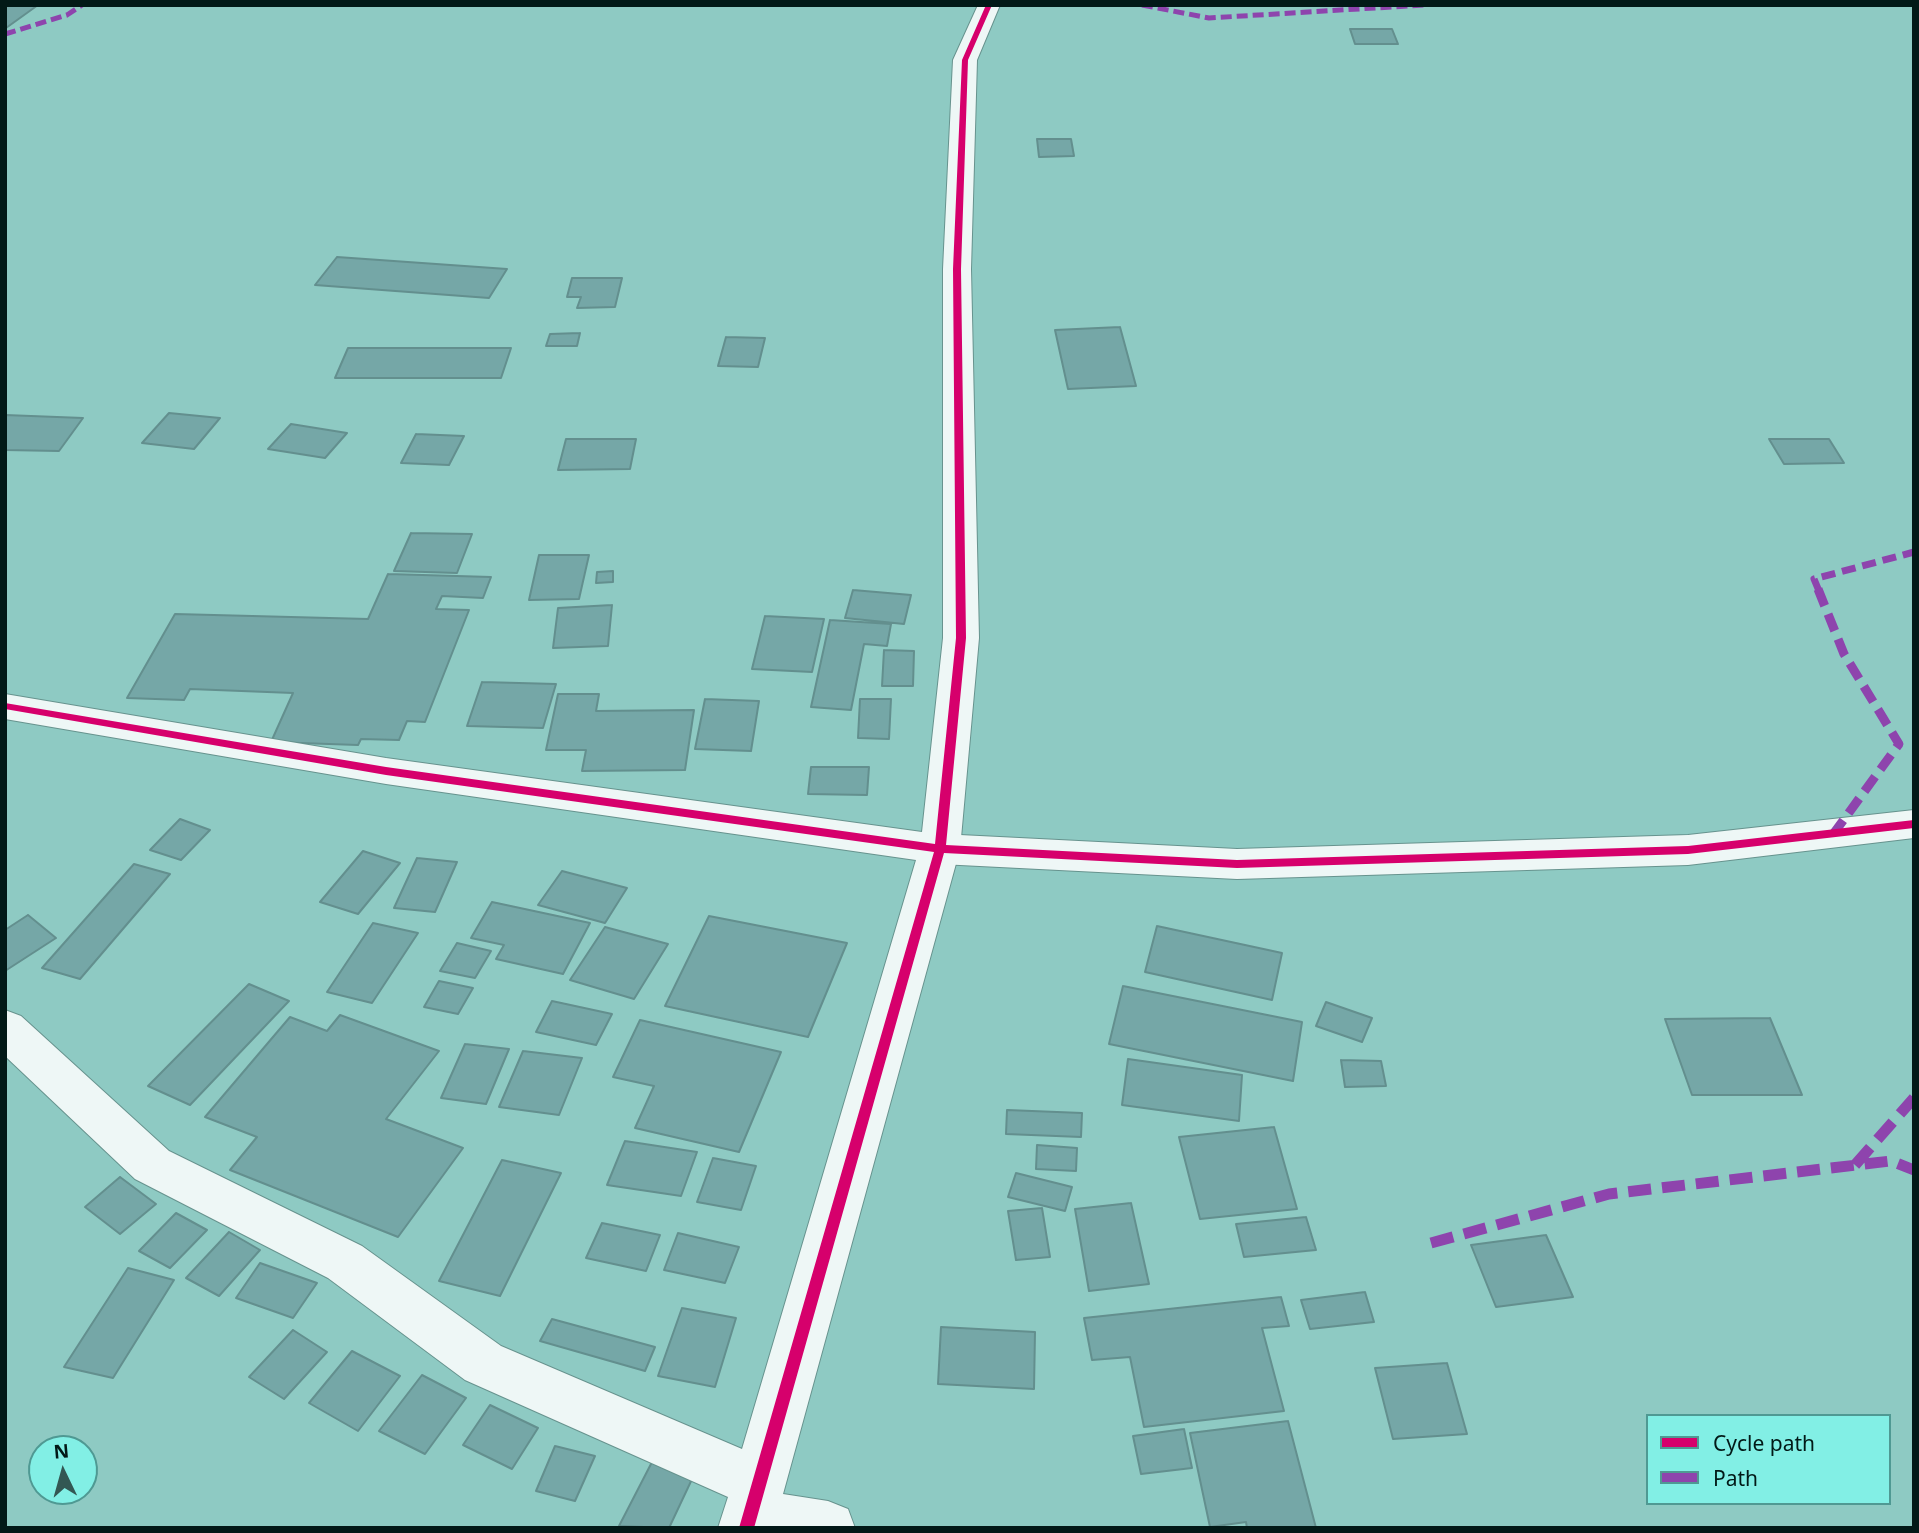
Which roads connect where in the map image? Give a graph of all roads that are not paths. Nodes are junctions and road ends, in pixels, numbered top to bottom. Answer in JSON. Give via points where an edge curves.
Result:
{"nodes":[{"id":1,"x":989,"y":5,"type":"edge"},
{"id":2,"x":5,"y":706,"type":"edge"},
{"id":3,"x":1914,"y":824,"type":"edge"},
{"id":4,"x":940,"y":849,"type":"junction"},
{"id":5,"x":5,"y":1028,"type":"edge"},
{"id":6,"x":750,"y":1509,"type":"edge"},
{"id":7,"x":828,"y":1528,"type":"edge"}],
"edges":[{"from":1,"to":4,"type":"street","via":[[965,60],[957,269],[961,638]]},
{"from":2,"to":4,"type":"street","via":[[386,771]]},
{"from":3,"to":4,"type":"street","via":[[1688,850],[1237,864]]},
{"from":4,"to":6,"type":"street"},
{"from":5,"to":6,"type":"street","via":[[152,1165],[345,1262],[482,1363]]},
{"from":6,"to":7,"type":"street"}]}
